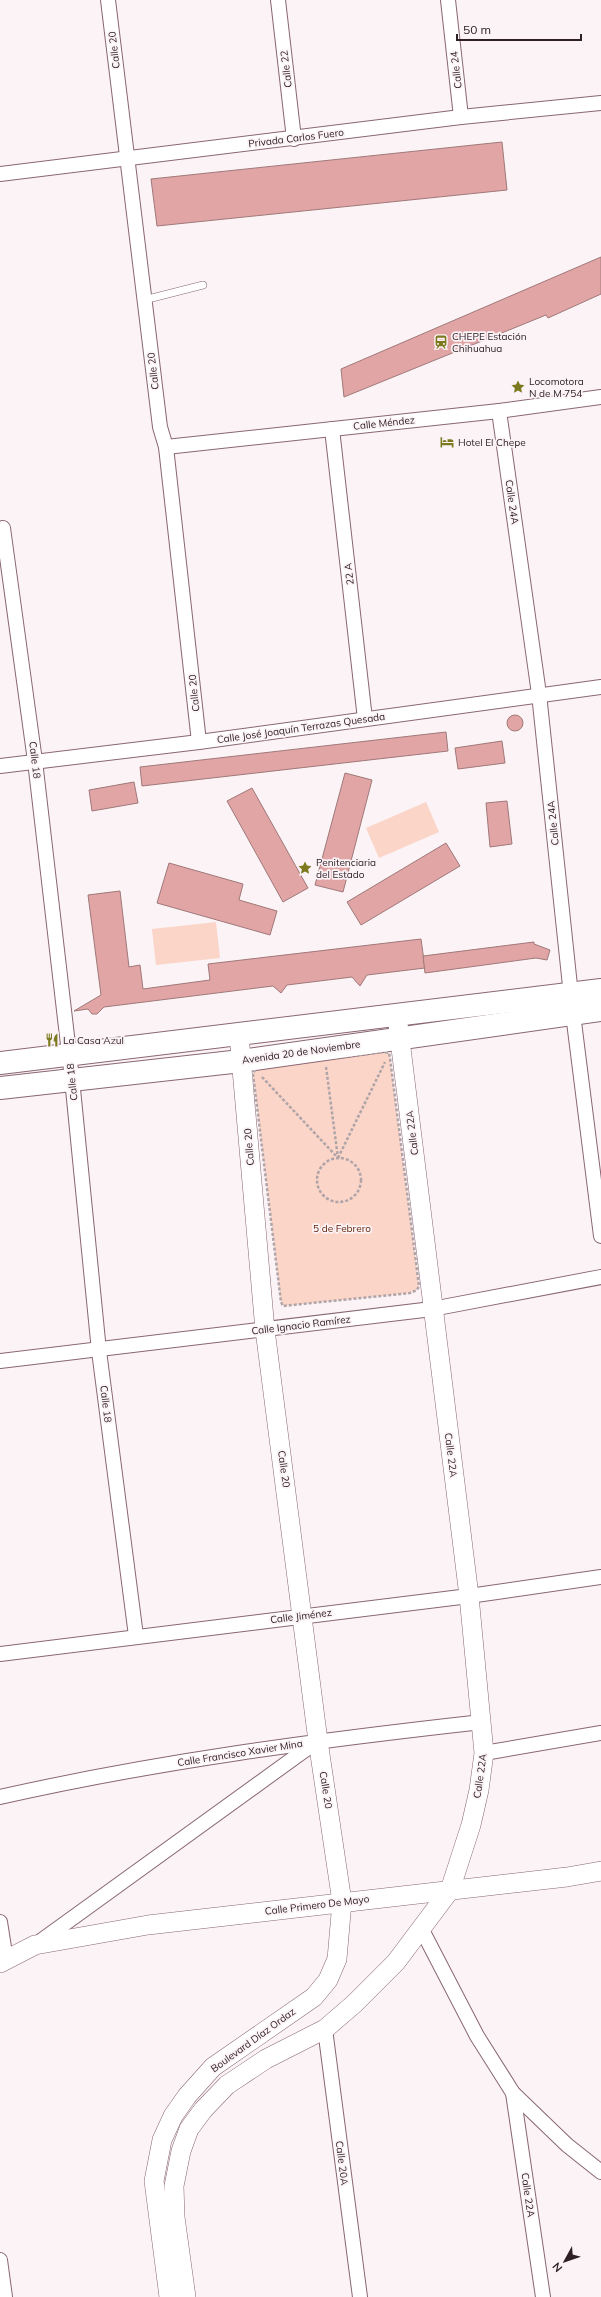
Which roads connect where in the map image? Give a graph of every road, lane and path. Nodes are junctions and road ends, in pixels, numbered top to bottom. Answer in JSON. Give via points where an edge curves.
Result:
{"nodes":[{"id":1,"x":108,"y":0,"type":"edge"},
{"id":2,"x":278,"y":0,"type":"edge"},
{"id":3,"x":448,"y":0,"type":"edge"},
{"id":4,"x":597,"y":103,"type":"edge"},
{"id":5,"x":461,"y":117,"type":"junction"},
{"id":6,"x":294,"y":138,"type":"junction"},
{"id":7,"x":127,"y":159,"type":"junction"},
{"id":8,"x":0,"y":174,"type":"edge"},
{"id":9,"x":203,"y":285,"type":"dead end"},
{"id":10,"x":144,"y":300,"type":"junction"},
{"id":11,"x":601,"y":397,"type":"edge"},
{"id":12,"x":498,"y":411,"type":"junction"},
{"id":13,"x":332,"y":429,"type":"junction"},
{"id":14,"x":166,"y":447,"type":"junction"},
{"id":15,"x":3,"y":528,"type":"dead end"},
{"id":16,"x":601,"y":687,"type":"edge"},
{"id":17,"x":539,"y":694,"type":"junction"},
{"id":18,"x":365,"y":719,"type":"junction"},
{"id":19,"x":199,"y":742,"type":"junction"},
{"id":20,"x":35,"y":761,"type":"junction"},
{"id":21,"x":0,"y":766,"type":"edge"},
{"id":22,"x":601,"y":990,"type":"edge"},
{"id":23,"x":572,"y":1004,"type":"junction"},
{"id":24,"x":601,"y":1010,"type":"edge"},
{"id":25,"x":397,"y":1016,"type":"junction"},
{"id":26,"x":239,"y":1035,"type":"junction"},
{"id":27,"x":394,"y":1046,"type":"junction"},
{"id":28,"x":69,"y":1053,"type":"junction"},
{"id":29,"x":325,"y":1059,"type":"junction"},
{"id":30,"x":0,"y":1062,"type":"edge"},
{"id":31,"x":248,"y":1065,"type":"junction"},
{"id":32,"x":72,"y":1079,"type":"junction"},
{"id":33,"x":0,"y":1088,"type":"edge"},
{"id":34,"x":338,"y":1158,"type":"junction"},
{"id":35,"x":601,"y":1236,"type":"edge"},
{"id":36,"x":601,"y":1277,"type":"edge"},
{"id":37,"x":432,"y":1309,"type":"junction"},
{"id":38,"x":265,"y":1330,"type":"junction"},
{"id":39,"x":99,"y":1350,"type":"junction"},
{"id":40,"x":0,"y":1361,"type":"edge"},
{"id":41,"x":601,"y":1577,"type":"edge"},
{"id":42,"x":469,"y":1596,"type":"junction"},
{"id":43,"x":304,"y":1616,"type":"junction"},
{"id":44,"x":136,"y":1636,"type":"junction"},
{"id":45,"x":0,"y":1654,"type":"edge"},
{"id":46,"x":482,"y":1722,"type":"junction"},
{"id":47,"x":601,"y":1733,"type":"edge"},
{"id":48,"x":318,"y":1741,"type":"junction"},
{"id":49,"x":484,"y":1753,"type":"junction"},
{"id":50,"x":0,"y":1797,"type":"edge"},
{"id":51,"x":601,"y":1871,"type":"edge"},
{"id":52,"x":450,"y":1890,"type":"junction"},
{"id":53,"x":342,"y":1902,"type":"junction"},
{"id":54,"x":0,"y":1922,"type":"edge"},
{"id":55,"x":422,"y":1930,"type":"junction"},
{"id":56,"x":35,"y":1945,"type":"junction"},
{"id":57,"x":3,"y":1961,"type":"edge"},
{"id":58,"x":324,"y":2029,"type":"junction"},
{"id":59,"x":513,"y":2093,"type":"junction"},
{"id":60,"x":601,"y":2172,"type":"edge"},
{"id":61,"x":0,"y":2260,"type":"edge"},
{"id":62,"x":5,"y":2297,"type":"edge"},
{"id":63,"x":169,"y":2297,"type":"edge"},
{"id":64,"x":186,"y":2297,"type":"edge"},
{"id":65,"x":360,"y":2297,"type":"edge"},
{"id":66,"x":543,"y":2297,"type":"edge"}],
"edges":[{"from":1,"to":7,"type":"street","name":"Calle 20"},
{"from":2,"to":6,"type":"street","name":"Calle 22"},
{"from":3,"to":5,"type":"street","name":"Calle 24"},
{"from":4,"to":5,"type":"street","name":"Privada Carlos Fuero"},
{"from":5,"to":6,"type":"street","name":"Privada Carlos Fuero"},
{"from":6,"to":7,"type":"street","name":"Privada Carlos Fuero"},
{"from":7,"to":8,"type":"street","name":"Privada Carlos Fuero"},
{"from":7,"to":10,"type":"street","name":"Calle 20"},
{"from":9,"to":10,"type":"lane"},
{"from":10,"to":14,"type":"street","name":"Calle 20","via":[[160,427]]},
{"from":11,"to":12,"type":"street","name":"Calle Méndez"},
{"from":12,"to":13,"type":"street","name":"Calle Méndez"},
{"from":12,"to":17,"type":"street","name":"Calle 24A"},
{"from":13,"to":14,"type":"street","name":"Calle Méndez"},
{"from":13,"to":18,"type":"street","name":"22 A"},
{"from":14,"to":19,"type":"street","name":"Calle 20"},
{"from":15,"to":20,"type":"street","name":"Calle 18"},
{"from":16,"to":17,"type":"street","name":"Calle José Joaquín Terrazas Quesada"},
{"from":17,"to":18,"type":"street","name":"Calle José Joaquín Terrazas Quesada"},
{"from":17,"to":23,"type":"street","name":"Calle 24A"},
{"from":18,"to":19,"type":"street","name":"Calle José Joaquín Terrazas Quesada"},
{"from":19,"to":20,"type":"street","name":"Calle José Joaquín Terrazas Quesada"},
{"from":20,"to":21,"type":"street","name":"Calle José Joaquín Terrazas Quesada"},
{"from":20,"to":28,"type":"street","name":"Calle 18"},
{"from":22,"to":23,"type":"main road","name":"Avenida 20 de Noviembre"},
{"from":23,"to":24,"type":"main road","name":"Avenida 20 de Noviembre"},
{"from":23,"to":25,"type":"main road","name":"Avenida 20 de Noviembre"},
{"from":23,"to":27,"type":"main road","name":"Avenida 20 de Noviembre"},
{"from":23,"to":35,"type":"street","name":"Calle 24A"},
{"from":25,"to":26,"type":"main road","name":"Avenida 20 de Noviembre"},
{"from":25,"to":27,"type":"main road","name":"Calle 22A"},
{"from":26,"to":28,"type":"main road","name":"Avenida 20 de Noviembre"},
{"from":26,"to":31,"type":"main road","name":"Calle 20"},
{"from":27,"to":29,"type":"path","via":[[385,1052]]},
{"from":27,"to":31,"type":"main road","name":"Avenida 20 de Noviembre"},
{"from":27,"to":31,"type":"path","via":[[419,1286],[410,1293],[283,1306],[253,1074]]},
{"from":27,"to":34,"type":"path"},
{"from":27,"to":37,"type":"main road","name":"Calle 22A"},
{"from":28,"to":30,"type":"main road","name":"Avenida 20 de Noviembre"},
{"from":28,"to":32,"type":"street","name":"Calle 18"},
{"from":29,"to":31,"type":"path"},
{"from":29,"to":34,"type":"path"},
{"from":31,"to":32,"type":"main road","name":"Avenida 20 de Noviembre"},
{"from":31,"to":34,"type":"path"},
{"from":31,"to":38,"type":"main road","name":"Calle 20"},
{"from":32,"to":33,"type":"main road","name":"Avenida 20 de Noviembre"},
{"from":32,"to":39,"type":"street","name":"Calle 18"},
{"from":34,"to":34,"type":"path","via":[[320,1168],[317,1182],[322,1195],[341,1202],[354,1196],[358,1190],[360,1175],[352,1163]]},
{"from":36,"to":37,"type":"street","name":"Calle Ignacio Ramírez"},
{"from":37,"to":38,"type":"street","name":"Calle Ignacio Ramírez"},
{"from":37,"to":42,"type":"main road","name":"Calle 22A"},
{"from":38,"to":39,"type":"street","name":"Calle Ignacio Ramírez"},
{"from":38,"to":43,"type":"main road","name":"Calle 20"},
{"from":39,"to":40,"type":"street","name":"Calle Ignacio Ramírez"},
{"from":39,"to":44,"type":"street","name":"Calle 18"},
{"from":41,"to":42,"type":"street","name":"Calle Jiménez"},
{"from":42,"to":43,"type":"street","name":"Calle Jiménez"},
{"from":42,"to":46,"type":"main road","name":"Calle 22A"},
{"from":43,"to":44,"type":"street","name":"Calle Jiménez"},
{"from":43,"to":48,"type":"main road","name":"Calle 20"},
{"from":44,"to":45,"type":"street","name":"Calle Jiménez"},
{"from":46,"to":48,"type":"street","name":"Calle Francisco Xavier Mina"},
{"from":46,"to":49,"type":"main road","name":"Calle 22A"},
{"from":47,"to":49,"type":"street"},
{"from":48,"to":50,"type":"street","name":"Calle Francisco Xavier Mina","via":[[173,1763]]},
{"from":48,"to":53,"type":"main road","name":"Calle 20"},
{"from":48,"to":56,"type":"street","name":"Calle Primero De Mayo"},
{"from":49,"to":52,"type":"main road","name":"Calle 22A","via":[[471,1825]]},
{"from":51,"to":52,"type":"main road","name":"Calle Primero De Mayo"},
{"from":52,"to":53,"type":"main road","name":"Calle Primero De Mayo"},
{"from":52,"to":55,"type":"main road","name":"Boulevard Díaz Ordaz"},
{"from":53,"to":56,"type":"main road","name":"Calle Primero De Mayo","via":[[148,1925]]},
{"from":53,"to":63,"type":"main road","name":"Boulevard Díaz Ordaz","via":[[336,1959],[328,1980],[314,1997],[213,2067],[172,2116],[162,2140],[154,2181]]},
{"from":54,"to":57,"type":"street"},
{"from":55,"to":58,"type":"main road","name":"Boulevard Díaz Ordaz","via":[[396,1962],[354,2004]]},
{"from":55,"to":59,"type":"street","via":[[477,2036]]},
{"from":56,"to":57,"type":"main road","name":"Calle Primero De Mayo"},
{"from":58,"to":64,"type":"main road","name":"Boulevard Díaz Ordaz","via":[[266,2059],[227,2085],[203,2110],[190,2130],[181,2151],[174,2186],[175,2217]]},
{"from":58,"to":65,"type":"street","name":"Calle 20A"},
{"from":59,"to":60,"type":"street","via":[[567,2145]]},
{"from":59,"to":66,"type":"street","name":"Calle 22A"},
{"from":61,"to":62,"type":"street"}]}
